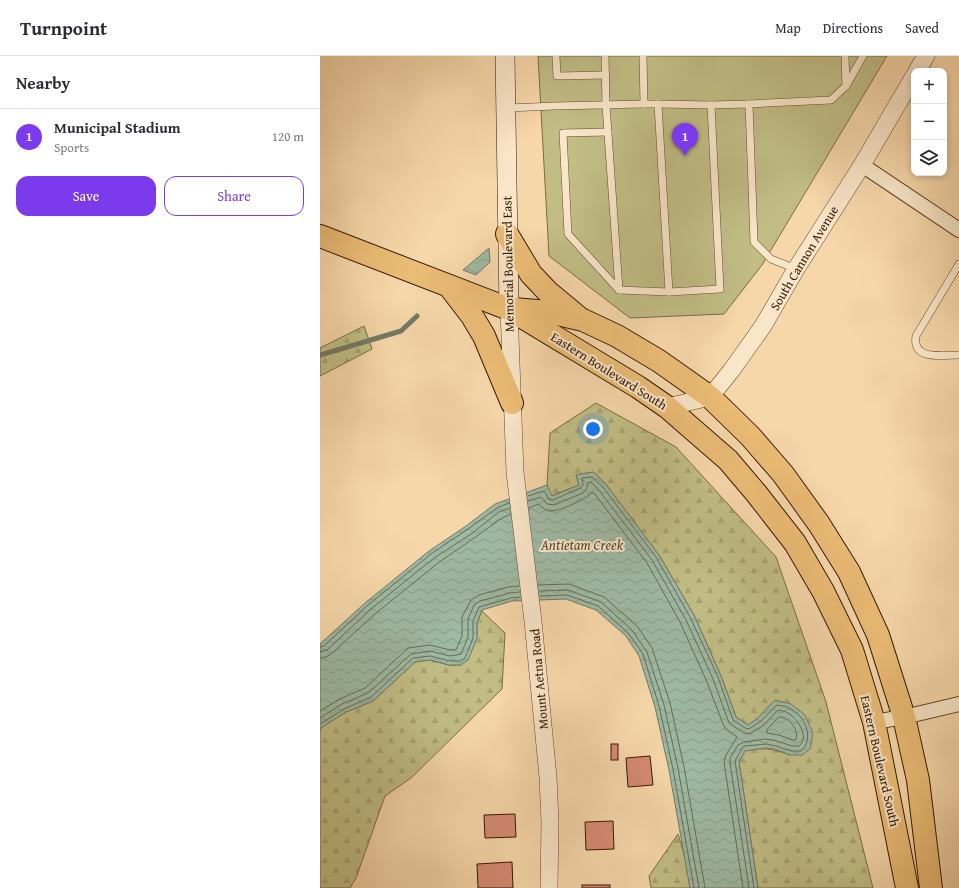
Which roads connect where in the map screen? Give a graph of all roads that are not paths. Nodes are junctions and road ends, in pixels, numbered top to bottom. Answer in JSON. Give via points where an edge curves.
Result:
{"nodes":[{"id":1,"x":504,"y":56,"type":"edge"},
{"id":2,"x":556,"y":56,"type":"edge"},
{"id":3,"x":605,"y":56,"type":"edge"},
{"id":4,"x":643,"y":56,"type":"edge"},
{"id":5,"x":845,"y":56,"type":"edge"},
{"id":6,"x":863,"y":56,"type":"edge"},
{"id":7,"x":926,"y":56,"type":"edge"},
{"id":8,"x":919,"y":68,"type":"edge"},
{"id":9,"x":606,"y":75,"type":"junction"},
{"id":10,"x":911,"y":81,"type":"edge"},
{"id":11,"x":846,"y":86,"type":"junction"},
{"id":12,"x":644,"y":104,"type":"junction"},
{"id":13,"x":658,"y":104,"type":"junction"},
{"id":14,"x":749,"y":104,"type":"junction"},
{"id":15,"x":606,"y":105,"type":"junction"},
{"id":16,"x":712,"y":105,"type":"junction"},
{"id":17,"x":506,"y":108,"type":"junction"},
{"id":18,"x":608,"y":132,"type":"junction"},
{"id":19,"x":862,"y":165,"type":"junction"},
{"id":20,"x":959,"y":230,"type":"edge"},
{"id":21,"x":507,"y":234,"type":"junction"},
{"id":22,"x":320,"y":236,"type":"edge"},
{"id":23,"x":959,"y":264,"type":"edge"},
{"id":24,"x":796,"y":269,"type":"junction"},
{"id":25,"x":448,"y":285,"type":"junction"},
{"id":26,"x":619,"y":290,"type":"junction"},
{"id":27,"x":669,"y":292,"type":"junction"},
{"id":28,"x":508,"y":309,"type":"junction"},
{"id":29,"x":582,"y":320,"type":"junction"},
{"id":30,"x":959,"y":355,"type":"edge"},
{"id":31,"x":710,"y":397,"type":"junction"},
{"id":32,"x":512,"y":403,"type":"junction"},
{"id":33,"x":667,"y":407,"type":"junction"},
{"id":34,"x":515,"y":472,"type":"joint"},
{"id":35,"x":959,"y":704,"type":"edge"},
{"id":36,"x":904,"y":717,"type":"junction"},
{"id":37,"x":874,"y":722,"type":"junction"},
{"id":38,"x":549,"y":888,"type":"edge"},
{"id":39,"x":907,"y":888,"type":"edge"},
{"id":40,"x":931,"y":888,"type":"edge"}],
"edges":[{"from":1,"to":17,"type":"main road","name":"Memorial Boulevard East"},
{"from":2,"to":9,"type":"lane","via":[[557,76]]},
{"from":3,"to":9,"type":"lane"},
{"from":4,"to":12,"type":"lane"},
{"from":5,"to":11,"type":"lane"},
{"from":6,"to":11,"type":"lane"},
{"from":7,"to":8,"type":"street"},
{"from":9,"to":15,"type":"lane"},
{"from":10,"to":19,"type":"street","name":"South Cannon Avenue"},
{"from":11,"to":14,"type":"lane","via":[[831,100]]},
{"from":12,"to":13,"type":"lane"},
{"from":12,"to":15,"type":"lane"},
{"from":13,"to":16,"type":"lane"},
{"from":13,"to":27,"type":"lane"},
{"from":14,"to":16,"type":"lane"},
{"from":14,"to":24,"type":"lane","via":[[754,242],[771,258]]},
{"from":15,"to":17,"type":"lane"},
{"from":15,"to":18,"type":"lane"},
{"from":16,"to":27,"type":"lane","via":[[720,289]]},
{"from":17,"to":21,"type":"main road","name":"Memorial Boulevard East"},
{"from":18,"to":26,"type":"lane"},
{"from":18,"to":26,"type":"lane","via":[[563,133],[568,234]]},
{"from":19,"to":20,"type":"street"},
{"from":19,"to":24,"type":"street","name":"South Cannon Avenue"},
{"from":21,"to":28,"type":"main road","name":"Memorial Boulevard East"},
{"from":21,"to":29,"type":"main road","via":[[530,274]]},
{"from":22,"to":25,"type":"main road","name":"Eastern Boulevard South"},
{"from":23,"to":30,"type":"lane","via":[[916,336],[915,343],[918,350],[927,355]]},
{"from":24,"to":31,"type":"street","name":"South Cannon Avenue","via":[[763,326]]},
{"from":25,"to":28,"type":"main road","name":"Eastern Boulevard South"},
{"from":25,"to":32,"type":"main road","via":[[484,336]]},
{"from":26,"to":27,"type":"lane"},
{"from":28,"to":29,"type":"main road","name":"Eastern Boulevard South","via":[[550,312]]},
{"from":28,"to":32,"type":"street","name":"Memorial Boulevard East"},
{"from":28,"to":33,"type":"main road","name":"Eastern Boulevard South"},
{"from":29,"to":31,"type":"main road","name":"Eastern Boulevard South","via":[[623,339]]},
{"from":31,"to":33,"type":"street"},
{"from":31,"to":36,"type":"main road","name":"Eastern Boulevard South","via":[[750,436],[782,474],[846,566],[878,635]]},
{"from":32,"to":34,"type":"street","name":"Memorial Boulevard East"},
{"from":33,"to":37,"type":"main road","name":"Eastern Boulevard South","via":[[728,460],[795,543],[823,591],[852,650]]},
{"from":34,"to":38,"type":"street","name":"Mount Aetna Road","via":[[548,777]]},
{"from":35,"to":36,"type":"street"},
{"from":36,"to":37,"type":"street"},
{"from":36,"to":40,"type":"main road","name":"Eastern Boulevard South","via":[[918,780]]},
{"from":37,"to":39,"type":"main road","name":"Eastern Boulevard South"}]}
